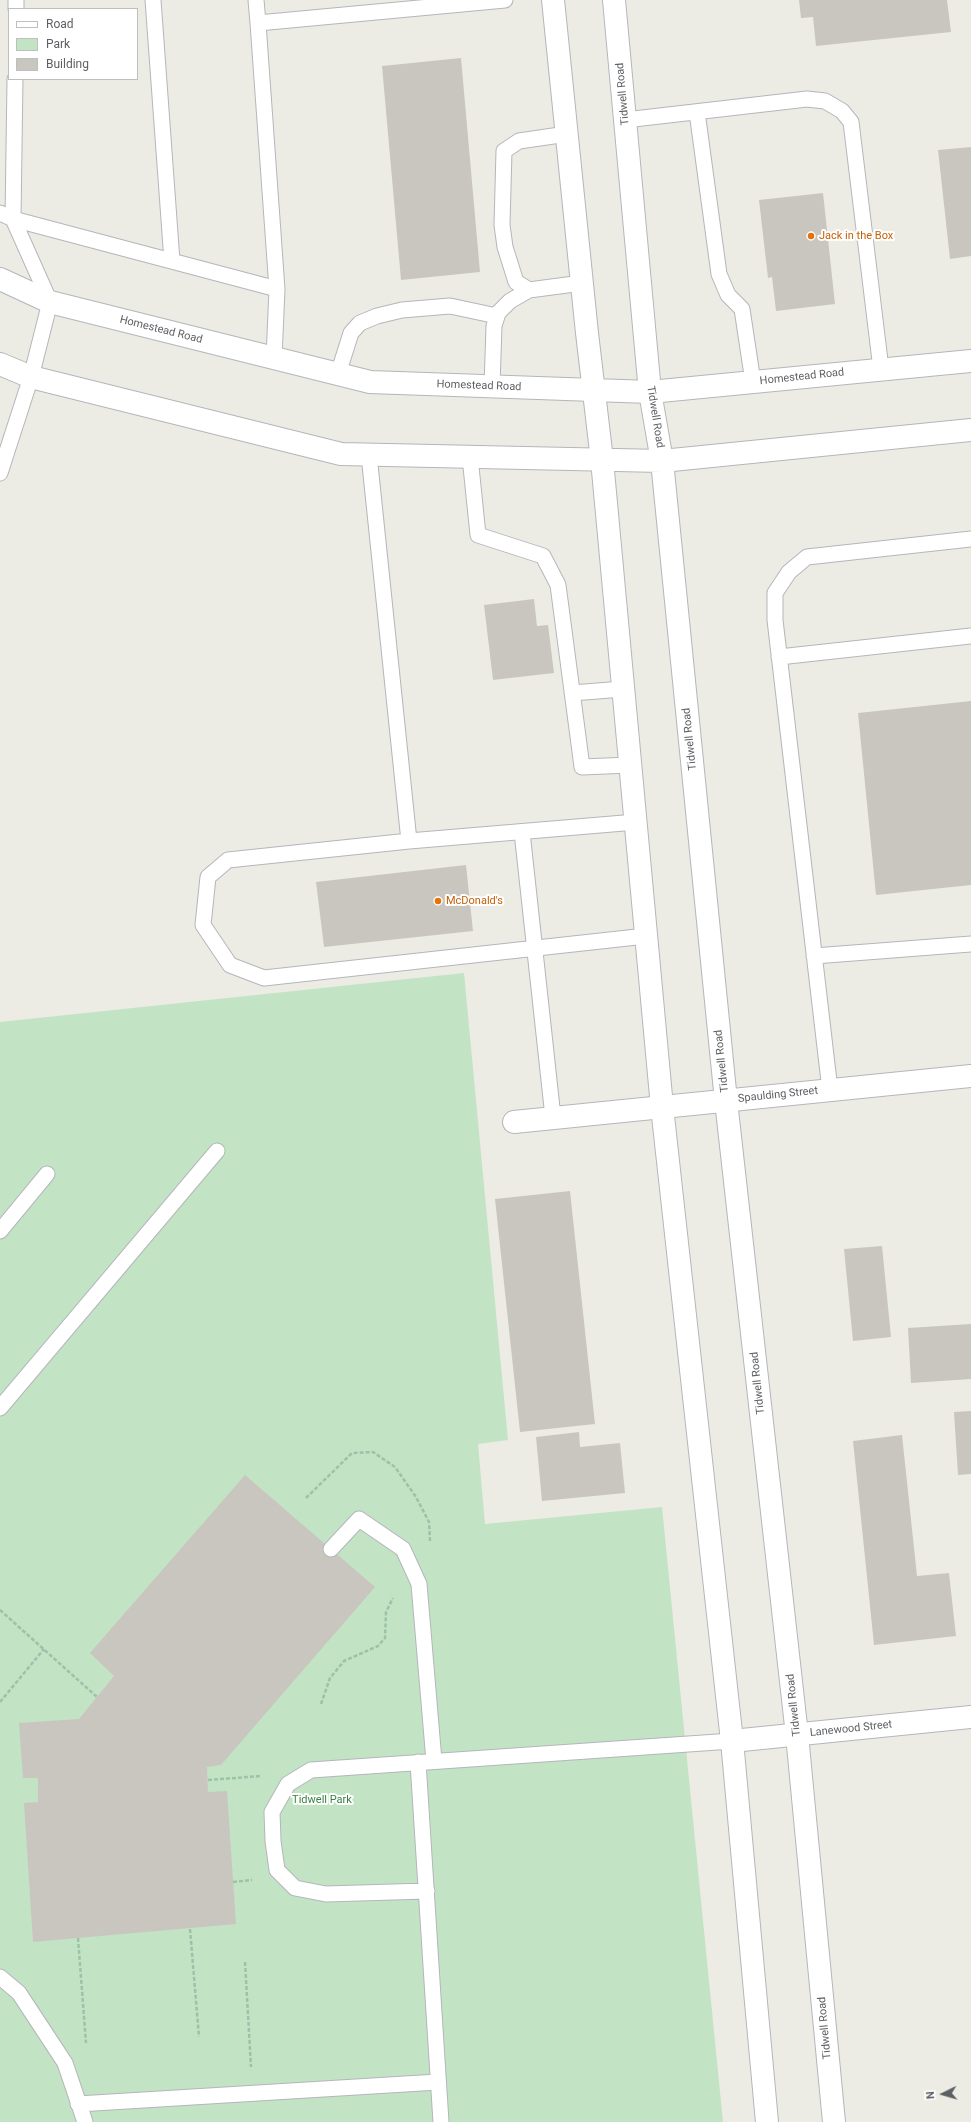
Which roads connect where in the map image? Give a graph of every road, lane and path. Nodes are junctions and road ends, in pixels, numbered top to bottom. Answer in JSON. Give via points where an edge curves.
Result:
{"nodes":[{"id":1,"x":153,"y":0,"type":"edge"},
{"id":2,"x":256,"y":0,"type":"edge"},
{"id":3,"x":505,"y":0,"type":"edge"},
{"id":4,"x":553,"y":0,"type":"edge"},
{"id":5,"x":614,"y":0,"type":"edge"},
{"id":6,"x":258,"y":22,"type":"junction"},
{"id":7,"x":15,"y":80,"type":"edge"},
{"id":8,"x":697,"y":112,"type":"junction"},
{"id":9,"x":625,"y":120,"type":"junction"},
{"id":10,"x":567,"y":134,"type":"junction"},
{"id":11,"x":7,"y":216,"type":"edge"},
{"id":12,"x":172,"y":261,"type":"junction"},
{"id":13,"x":0,"y":279,"type":"edge"},
{"id":14,"x":582,"y":283,"type":"junction"},
{"id":15,"x":277,"y":289,"type":"junction"},
{"id":16,"x":528,"y":290,"type":"junction"},
{"id":17,"x":50,"y":302,"type":"junction"},
{"id":18,"x":497,"y":316,"type":"junction"},
{"id":19,"x":274,"y":358,"type":"junction"},
{"id":20,"x":971,"y":361,"type":"edge"},
{"id":21,"x":0,"y":364,"type":"edge"},
{"id":22,"x":881,"y":370,"type":"junction"},
{"id":23,"x":338,"y":374,"type":"junction"},
{"id":24,"x":31,"y":377,"type":"junction"},
{"id":25,"x":753,"y":382,"type":"junction"},
{"id":26,"x":492,"y":386,"type":"junction"},
{"id":27,"x":593,"y":390,"type":"junction"},
{"id":28,"x":650,"y":392,"type":"junction"},
{"id":29,"x":971,"y":430,"type":"edge"},
{"id":30,"x":369,"y":455,"type":"junction"},
{"id":31,"x":470,"y":457,"type":"junction"},
{"id":32,"x":602,"y":460,"type":"junction"},
{"id":33,"x":662,"y":461,"type":"junction"},
{"id":34,"x":0,"y":473,"type":"edge"},
{"id":35,"x":971,"y":539,"type":"edge"},
{"id":36,"x":971,"y":636,"type":"edge"},
{"id":37,"x":779,"y":657,"type":"junction"},
{"id":38,"x":623,"y":689,"type":"junction"},
{"id":39,"x":572,"y":693,"type":"junction"},
{"id":40,"x":630,"y":765,"type":"junction"},
{"id":41,"x":636,"y":822,"type":"junction"},
{"id":42,"x":522,"y":832,"type":"junction"},
{"id":43,"x":409,"y":841,"type":"junction"},
{"id":44,"x":646,"y":936,"type":"junction"},
{"id":45,"x":971,"y":944,"type":"edge"},
{"id":46,"x":535,"y":948,"type":"junction"},
{"id":47,"x":814,"y":956,"type":"junction"},
{"id":48,"x":971,"y":1076,"type":"edge"},
{"id":49,"x":830,"y":1090,"type":"junction"},
{"id":50,"x":726,"y":1101,"type":"junction"},
{"id":51,"x":662,"y":1107,"type":"junction"},
{"id":52,"x":553,"y":1117,"type":"junction"},
{"id":53,"x":514,"y":1122,"type":"dead end"},
{"id":54,"x":217,"y":1151,"type":"dead end"},
{"id":55,"x":47,"y":1174,"type":"dead end"},
{"id":56,"x":0,"y":1231,"type":"edge"},
{"id":57,"x":0,"y":1408,"type":"edge"},
{"id":58,"x":331,"y":1549,"type":"dead end"},
{"id":59,"x":0,"y":1610,"type":"edge"},
{"id":60,"x":44,"y":1649,"type":"junction"},
{"id":61,"x":97,"y":1697,"type":"dead end"},
{"id":62,"x":0,"y":1702,"type":"edge"},
{"id":63,"x":971,"y":1717,"type":"edge"},
{"id":64,"x":797,"y":1735,"type":"junction"},
{"id":65,"x":732,"y":1741,"type":"junction"},
{"id":66,"x":434,"y":1761,"type":"junction"},
{"id":67,"x":418,"y":1762,"type":"junction"},
{"id":68,"x":262,"y":1776,"type":"dead end"},
{"id":69,"x":208,"y":1780,"type":"dead end"},
{"id":70,"x":259,"y":1880,"type":"dead end"},
{"id":71,"x":233,"y":1882,"type":"dead end"},
{"id":72,"x":427,"y":1891,"type":"junction"},
{"id":73,"x":190,"y":1928,"type":"dead end"},
{"id":74,"x":78,"y":1938,"type":"dead end"},
{"id":75,"x":245,"y":1962,"type":"dead end"},
{"id":76,"x":0,"y":1977,"type":"edge"},
{"id":77,"x":199,"y":2037,"type":"dead end"},
{"id":78,"x":86,"y":2043,"type":"dead end"},
{"id":79,"x":438,"y":2082,"type":"junction"},
{"id":80,"x":252,"y":2093,"type":"junction"},
{"id":81,"x":78,"y":2104,"type":"junction"},
{"id":82,"x":85,"y":2122,"type":"edge"},
{"id":83,"x":441,"y":2122,"type":"edge"},
{"id":84,"x":767,"y":2122,"type":"edge"},
{"id":85,"x":834,"y":2122,"type":"edge"}],
"edges":[{"from":1,"to":12,"type":"lane"},
{"from":2,"to":6,"type":"lane"},
{"from":3,"to":6,"type":"lane"},
{"from":4,"to":10,"type":"main road"},
{"from":5,"to":9,"type":"main road","name":"Tidwell Road"},
{"from":6,"to":15,"type":"lane"},
{"from":7,"to":11,"type":"lane"},
{"from":8,"to":9,"type":"lane"},
{"from":8,"to":22,"type":"lane","via":[[807,99],[825,101],[842,111],[851,122]]},
{"from":8,"to":25,"type":"lane","via":[[719,274],[728,295],[742,309]]},
{"from":9,"to":28,"type":"main road","name":"Tidwell Road"},
{"from":10,"to":14,"type":"main road"},
{"from":10,"to":16,"type":"lane","via":[[519,141],[504,151],[502,225],[516,282]]},
{"from":11,"to":12,"type":"lane"},
{"from":11,"to":17,"type":"lane"},
{"from":12,"to":15,"type":"lane"},
{"from":13,"to":17,"type":"main road","name":"Homestead Road"},
{"from":14,"to":16,"type":"lane"},
{"from":14,"to":27,"type":"main road"},
{"from":15,"to":19,"type":"lane"},
{"from":16,"to":18,"type":"lane","via":[[510,301]]},
{"from":17,"to":19,"type":"main road","name":"Homestead Road"},
{"from":17,"to":24,"type":"lane"},
{"from":18,"to":23,"type":"lane","via":[[450,306],[402,310],[377,316],[360,323],[351,333]]},
{"from":18,"to":26,"type":"lane","via":[[494,326]]},
{"from":19,"to":23,"type":"main road","name":"Homestead Road"},
{"from":20,"to":22,"type":"main road","name":"Homestead Road"},
{"from":21,"to":24,"type":"main road"},
{"from":22,"to":25,"type":"main road","name":"Homestead Road"},
{"from":23,"to":26,"type":"main road","name":"Homestead Road","via":[[370,382]]},
{"from":24,"to":30,"type":"main road","via":[[340,454]]},
{"from":24,"to":34,"type":"lane"},
{"from":25,"to":28,"type":"main road","name":"Homestead Road"},
{"from":26,"to":27,"type":"main road","name":"Homestead Road"},
{"from":27,"to":28,"type":"main road","name":"Homestead Road"},
{"from":27,"to":32,"type":"main road"},
{"from":28,"to":33,"type":"main road","name":"Tidwell Road"},
{"from":29,"to":33,"type":"main road"},
{"from":30,"to":31,"type":"main road"},
{"from":30,"to":43,"type":"lane"},
{"from":31,"to":32,"type":"main road"},
{"from":31,"to":39,"type":"lane","via":[[478,535],[543,556],[558,585]]},
{"from":32,"to":33,"type":"main road"},
{"from":32,"to":38,"type":"main road"},
{"from":33,"to":50,"type":"main road","name":"Tidwell Road"},
{"from":35,"to":37,"type":"lane","via":[[807,556],[788,572],[775,593]]},
{"from":36,"to":37,"type":"lane"},
{"from":37,"to":47,"type":"lane"},
{"from":38,"to":39,"type":"lane"},
{"from":38,"to":40,"type":"main road"},
{"from":39,"to":40,"type":"lane","via":[[582,767]]},
{"from":40,"to":41,"type":"main road"},
{"from":41,"to":42,"type":"lane"},
{"from":41,"to":44,"type":"main road"},
{"from":42,"to":43,"type":"lane"},
{"from":42,"to":46,"type":"lane"},
{"from":43,"to":46,"type":"lane","via":[[228,860],[208,877],[203,925],[230,965],[264,978]]},
{"from":44,"to":46,"type":"lane"},
{"from":44,"to":51,"type":"main road"},
{"from":45,"to":47,"type":"lane"},
{"from":46,"to":52,"type":"lane"},
{"from":47,"to":49,"type":"lane"},
{"from":48,"to":49,"type":"main road","name":"Spaulding Street"},
{"from":49,"to":50,"type":"main road","name":"Spaulding Street"},
{"from":50,"to":51,"type":"main road","name":"Spaulding Street"},
{"from":50,"to":64,"type":"main road","name":"Tidwell Road"},
{"from":51,"to":52,"type":"main road","name":"Spaulding Street"},
{"from":51,"to":65,"type":"main road"},
{"from":52,"to":53,"type":"main road","name":"Spaulding Street"},
{"from":54,"to":57,"type":"lane"},
{"from":55,"to":56,"type":"lane"},
{"from":58,"to":66,"type":"lane","via":[[359,1519],[403,1549],[419,1584]]},
{"from":59,"to":60,"type":"path"},
{"from":60,"to":61,"type":"path"},
{"from":60,"to":62,"type":"path"},
{"from":63,"to":64,"type":"main road","name":"Lanewood Street"},
{"from":64,"to":65,"type":"main road","name":"Lanewood Street"},
{"from":64,"to":85,"type":"main road","name":"Tidwell Road"},
{"from":65,"to":66,"type":"lane"},
{"from":65,"to":84,"type":"main road"},
{"from":66,"to":67,"type":"lane"},
{"from":67,"to":72,"type":"lane"},
{"from":67,"to":72,"type":"lane","via":[[311,1770],[288,1784],[272,1812],[273,1841],[277,1870],[295,1888],[326,1894]]},
{"from":68,"to":69,"type":"path"},
{"from":70,"to":71,"type":"path"},
{"from":72,"to":79,"type":"lane"},
{"from":73,"to":77,"type":"path"},
{"from":74,"to":78,"type":"path"},
{"from":75,"to":80,"type":"path"},
{"from":76,"to":81,"type":"lane","via":[[19,1993],[64,2063]]},
{"from":79,"to":80,"type":"lane"},
{"from":79,"to":83,"type":"lane"},
{"from":80,"to":81,"type":"lane"},
{"from":81,"to":82,"type":"lane"}]}
